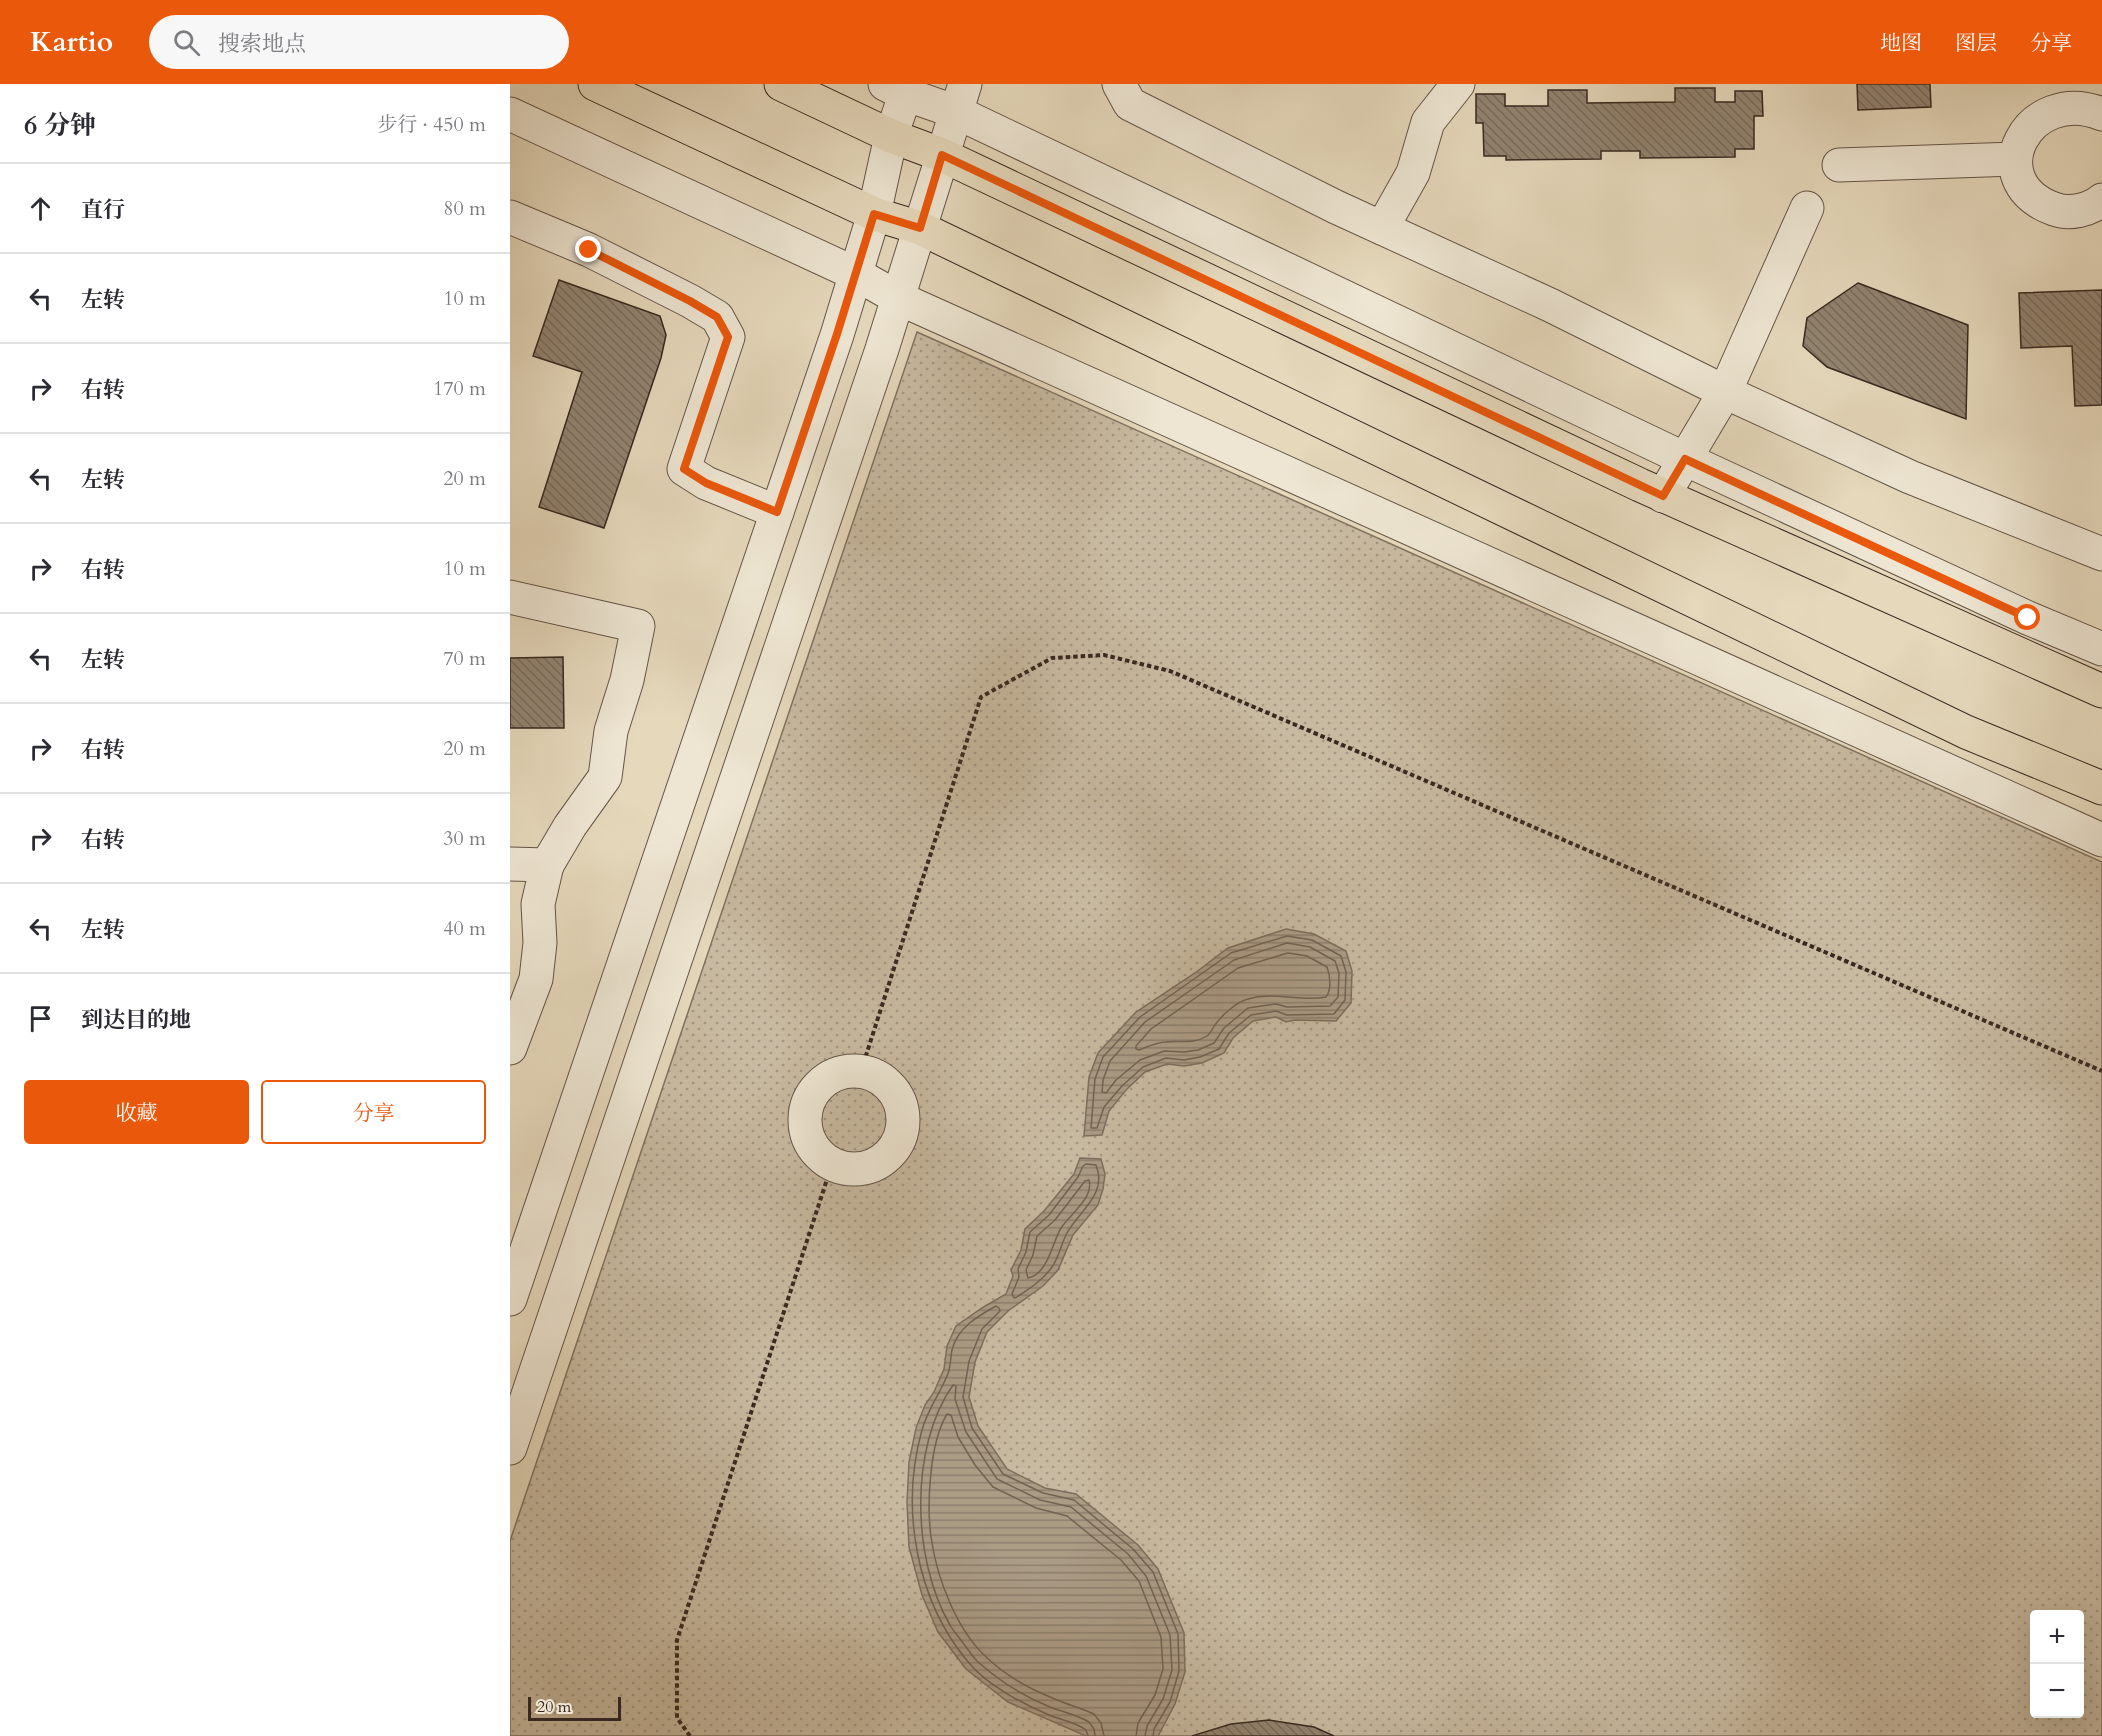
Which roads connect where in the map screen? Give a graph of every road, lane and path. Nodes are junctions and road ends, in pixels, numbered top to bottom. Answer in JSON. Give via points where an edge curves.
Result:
{"nodes":[{"id":1,"x":595,"y":84,"type":"edge"},
{"id":2,"x":781,"y":84,"type":"edge"},
{"id":3,"x":1119,"y":84,"type":"edge"},
{"id":4,"x":1458,"y":84,"type":"edge"},
{"id":5,"x":900,"y":87,"type":"edge"},
{"id":6,"x":960,"y":98,"type":"edge"},
{"id":7,"x":2097,"y":102,"type":"edge"},
{"id":8,"x":510,"y":114,"type":"edge"},
{"id":9,"x":891,"y":136,"type":"junction"},
{"id":10,"x":942,"y":155,"type":"junction"},
{"id":11,"x":2015,"y":159,"type":"junction"},
{"id":12,"x":1839,"y":165,"type":"dead end"},
{"id":13,"x":2102,"y":200,"type":"edge"},
{"id":14,"x":1807,"y":208,"type":"dead end"},
{"id":15,"x":874,"y":214,"type":"junction"},
{"id":16,"x":510,"y":217,"type":"edge"},
{"id":17,"x":920,"y":228,"type":"junction"},
{"id":18,"x":1382,"y":228,"type":"junction"},
{"id":19,"x":856,"y":274,"type":"junction"},
{"id":20,"x":898,"y":298,"type":"junction"},
{"id":21,"x":1725,"y":392,"type":"junction"},
{"id":22,"x":1685,"y":459,"type":"junction"},
{"id":23,"x":1663,"y":496,"type":"junction"},
{"id":24,"x":777,"y":512,"type":"junction"},
{"id":25,"x":2102,"y":554,"type":"edge"},
{"id":26,"x":510,"y":597,"type":"edge"},
{"id":27,"x":2102,"y":649,"type":"edge"},
{"id":28,"x":2102,"y":691,"type":"edge"},
{"id":29,"x":2102,"y":788,"type":"edge"},
{"id":30,"x":2102,"y":840,"type":"edge"},
{"id":31,"x":510,"y":864,"type":"edge"},
{"id":32,"x":547,"y":865,"type":"junction"},
{"id":33,"x":510,"y":1048,"type":"edge"},
{"id":34,"x":861,"y":1071,"type":"junction"},
{"id":35,"x":2102,"y":1071,"type":"edge"},
{"id":36,"x":832,"y":1164,"type":"junction"},
{"id":37,"x":510,"y":1299,"type":"edge"},
{"id":38,"x":510,"y":1448,"type":"edge"},
{"id":39,"x":690,"y":1736,"type":"edge"}],
"edges":[{"from":1,"to":15,"type":"main road"},
{"from":2,"to":9,"type":"main road"},
{"from":3,"to":18,"type":"street","via":[[1130,104]]},
{"from":4,"to":18,"type":"street","via":[[1428,122],[1413,173]]},
{"from":5,"to":6,"type":"street"},
{"from":5,"to":9,"type":"street"},
{"from":6,"to":10,"type":"street"},
{"from":6,"to":22,"type":"street"},
{"from":7,"to":11,"type":"street","via":[[2056,105],[2039,113],[2025,125],[2017,141]]},
{"from":8,"to":19,"type":"street"},
{"from":9,"to":10,"type":"main road"},
{"from":9,"to":15,"type":"street"},
{"from":10,"to":17,"type":"street"},
{"from":10,"to":23,"type":"main road"},
{"from":11,"to":12,"type":"street"},
{"from":11,"to":13,"type":"street","via":[[2019,178],[2042,205],[2059,211],[2077,211]]},
{"from":14,"to":21,"type":"street"},
{"from":15,"to":17,"type":"main road"},
{"from":15,"to":19,"type":"street"},
{"from":16,"to":24,"type":"street","via":[[589,250],[717,317],[728,337],[684,469],[706,483]]},
{"from":17,"to":20,"type":"street"},
{"from":17,"to":29,"type":"main road","via":[[1965,732]]},
{"from":18,"to":21,"type":"street","via":[[1550,305]]},
{"from":19,"to":20,"type":"street"},
{"from":19,"to":24,"type":"street"},
{"from":20,"to":30,"type":"street"},
{"from":20,"to":38,"type":"street"},
{"from":21,"to":22,"type":"street"},
{"from":21,"to":25,"type":"street","via":[[1910,477]]},
{"from":22,"to":23,"type":"street"},
{"from":22,"to":27,"type":"street"},
{"from":23,"to":28,"type":"main road"},
{"from":24,"to":37,"type":"street"},
{"from":26,"to":32,"type":"street","via":[[638,626],[627,680],[610,731],[604,777]]},
{"from":31,"to":32,"type":"street"},
{"from":32,"to":33,"type":"street","via":[[538,904],[540,943],[536,979]]},
{"from":34,"to":35,"type":"path","via":[[981,697],[1052,658],[1104,655],[1170,671]]},
{"from":34,"to":36,"type":"street","via":[[828,1078],[817,1086],[806,1108],[806,1136],[818,1154]]},
{"from":34,"to":36,"type":"street","via":[[877,1076],[891,1087],[903,1118],[901,1135],[893,1150],[865,1168],[848,1169]]},
{"from":36,"to":39,"type":"path","via":[[676,1640],[676,1718]]}]}
